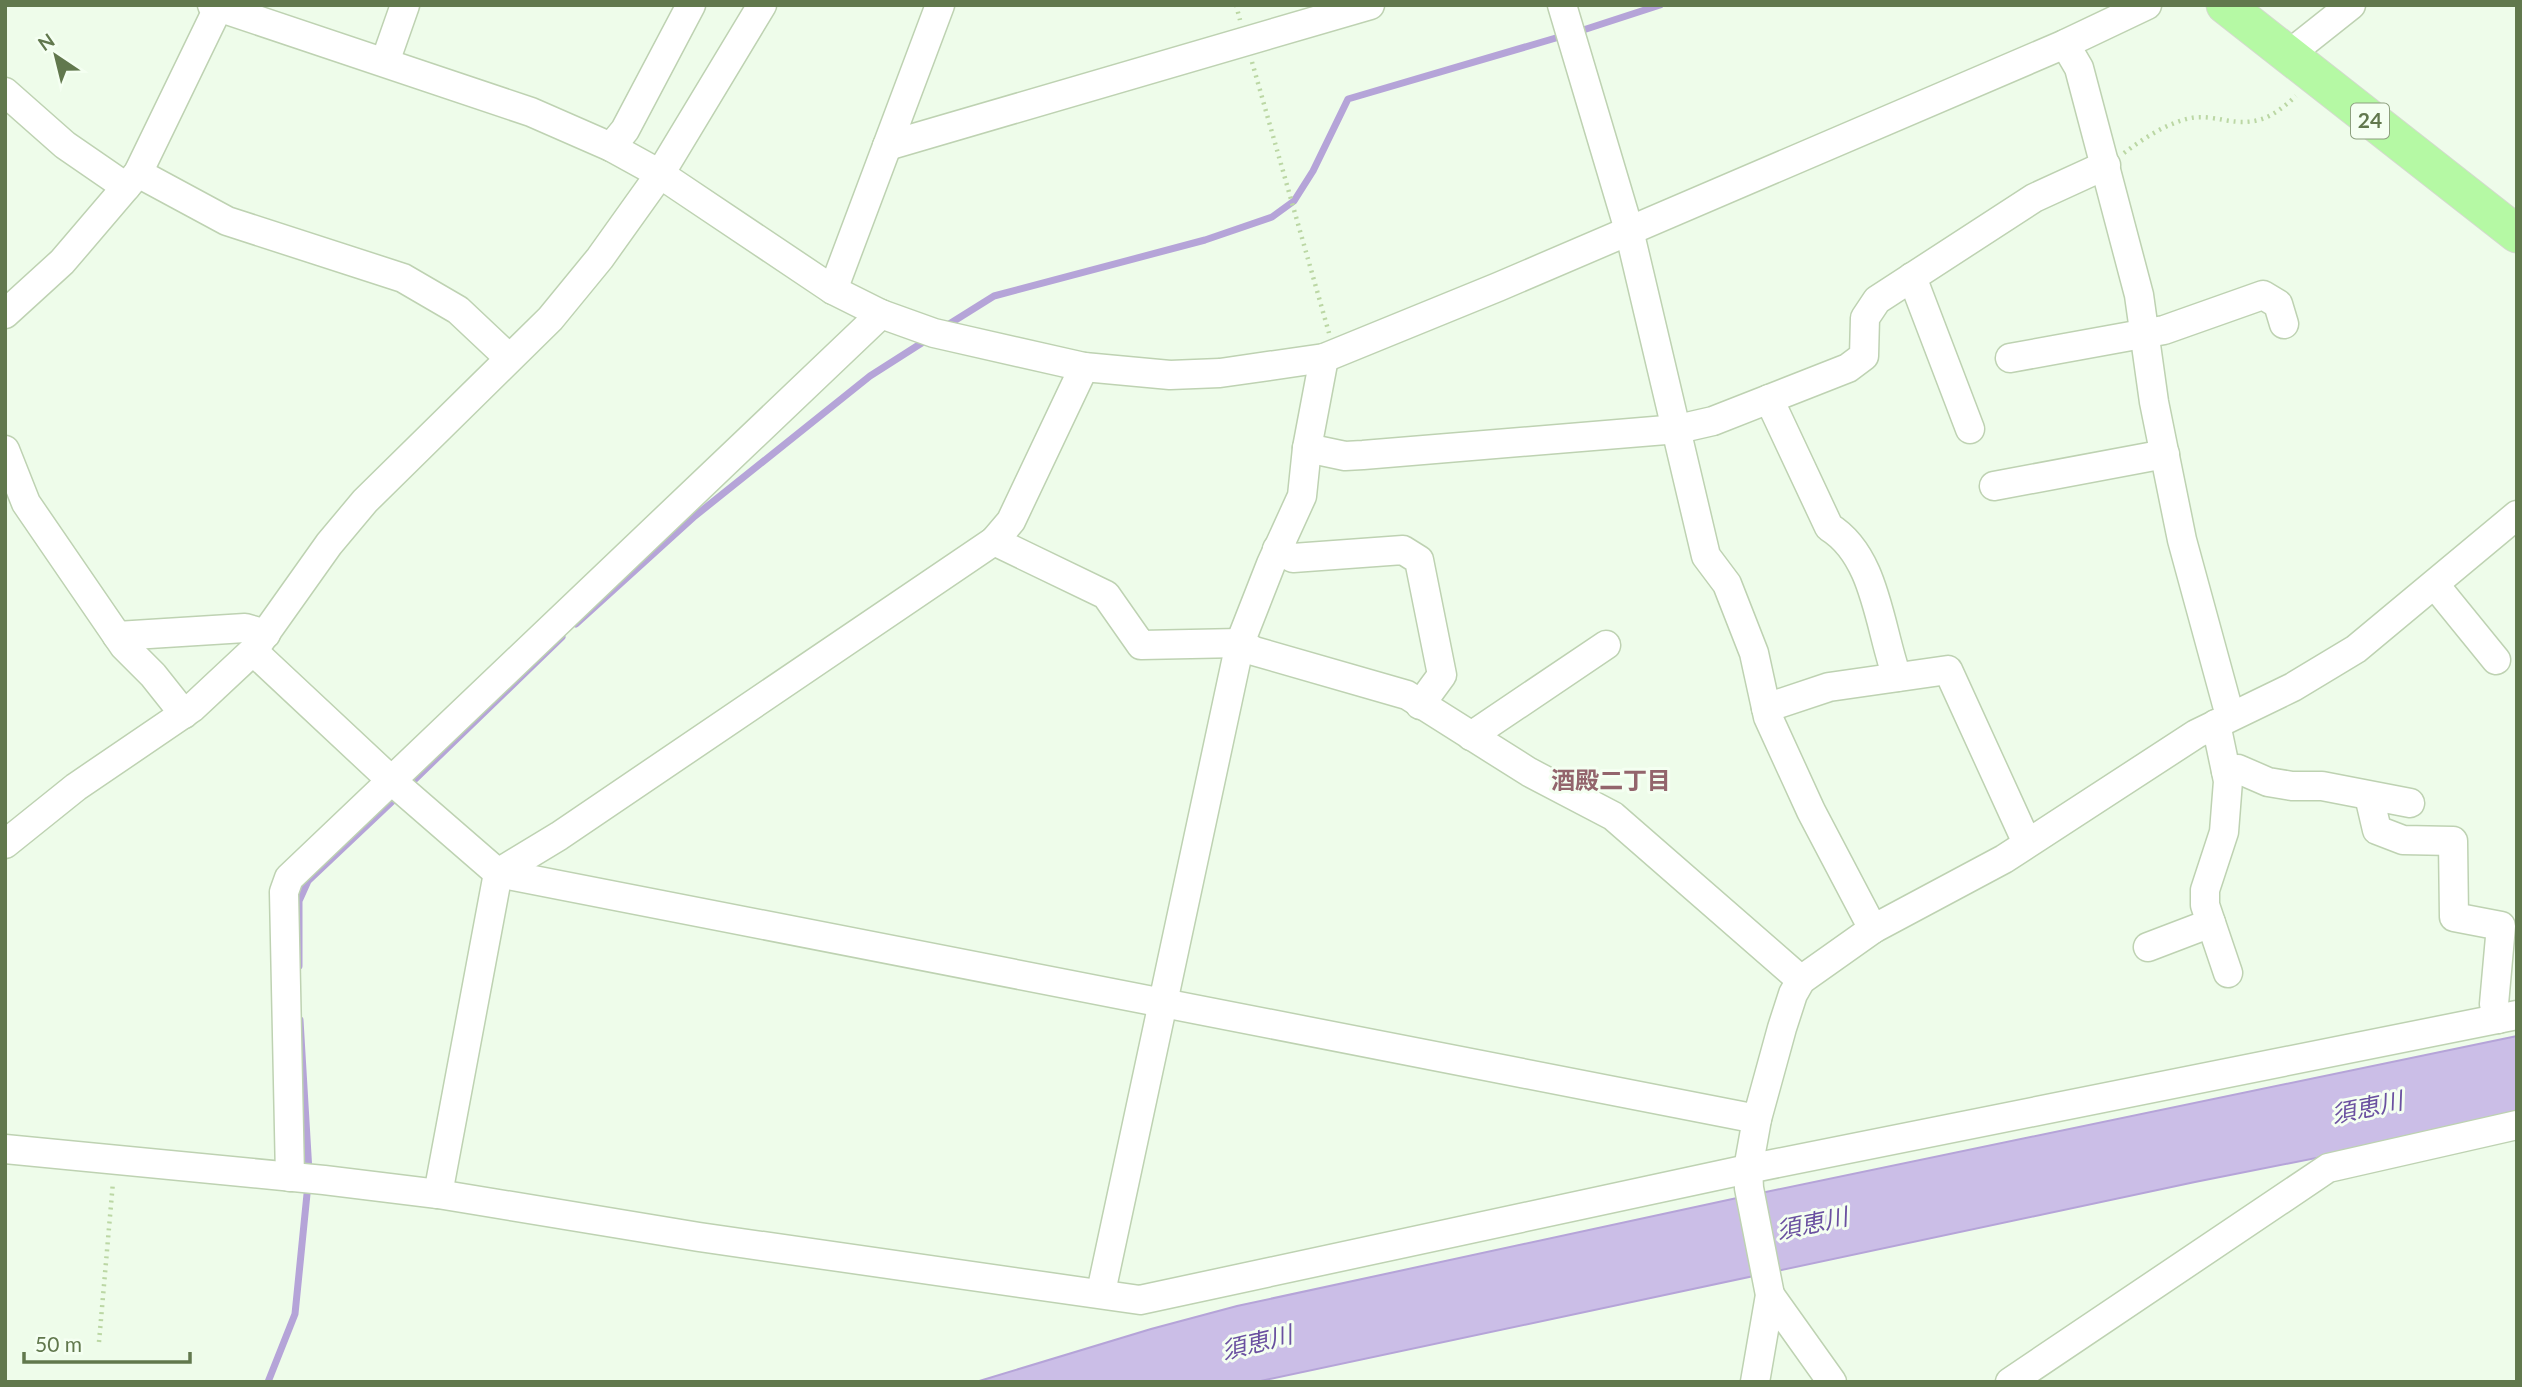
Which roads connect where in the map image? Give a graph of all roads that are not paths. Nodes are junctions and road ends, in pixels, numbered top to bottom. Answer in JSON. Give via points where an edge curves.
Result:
{"nodes":[{"id":1,"x":405,"y":5,"type":"edge"},
{"id":2,"x":691,"y":5,"type":"edge"},
{"id":3,"x":762,"y":5,"type":"edge"},
{"id":4,"x":1370,"y":5,"type":"edge"},
{"id":5,"x":1562,"y":5,"type":"edge"},
{"id":6,"x":2147,"y":5,"type":"edge"},
{"id":7,"x":2225,"y":5,"type":"edge"},
{"id":8,"x":2351,"y":5,"type":"edge"},
{"id":9,"x":215,"y":6,"type":"edge"},
{"id":10,"x":929,"y":9,"type":"edge"},
{"id":11,"x":2065,"y":44,"type":"junction"},
{"id":12,"x":385,"y":62,"type":"junction"},
{"id":13,"x":2302,"y":66,"type":"junction"},
{"id":14,"x":5,"y":92,"type":"edge"},
{"id":15,"x":887,"y":146,"type":"junction"},
{"id":16,"x":611,"y":147,"type":"junction"},
{"id":17,"x":2106,"y":165,"type":"junction"},
{"id":18,"x":660,"y":174,"type":"junction"},
{"id":19,"x":132,"y":180,"type":"junction"},
{"id":20,"x":1629,"y":230,"type":"junction"},
{"id":21,"x":2517,"y":234,"type":"edge"},
{"id":22,"x":1912,"y":277,"type":"junction"},
{"id":23,"x":833,"y":290,"type":"junction"},
{"id":24,"x":5,"y":314,"type":"edge"},
{"id":25,"x":881,"y":314,"type":"junction"},
{"id":26,"x":2284,"y":324,"type":"dead end"},
{"id":27,"x":2145,"y":335,"type":"junction"},
{"id":28,"x":1329,"y":356,"type":"junction"},
{"id":29,"x":509,"y":358,"type":"junction"},
{"id":30,"x":2011,"y":358,"type":"dead end"},
{"id":31,"x":1084,"y":367,"type":"junction"},
{"id":32,"x":1769,"y":399,"type":"junction"},
{"id":33,"x":1678,"y":429,"type":"junction"},
{"id":34,"x":1970,"y":429,"type":"dead end"},
{"id":35,"x":1307,"y":448,"type":"junction"},
{"id":36,"x":5,"y":450,"type":"edge"},
{"id":37,"x":2165,"y":454,"type":"junction"},
{"id":38,"x":1994,"y":485,"type":"dead end"},
{"id":39,"x":2515,"y":519,"type":"edge"},
{"id":40,"x":994,"y":541,"type":"junction"},
{"id":41,"x":1277,"y":548,"type":"junction"},
{"id":42,"x":2435,"y":586,"type":"junction"},
{"id":43,"x":117,"y":636,"type":"junction"},
{"id":44,"x":260,"y":642,"type":"junction"},
{"id":45,"x":1240,"y":643,"type":"junction"},
{"id":46,"x":1606,"y":645,"type":"dead end"},
{"id":47,"x":2497,"y":660,"type":"dead end"},
{"id":48,"x":1897,"y":677,"type":"junction"},
{"id":49,"x":1420,"y":705,"type":"junction"},
{"id":50,"x":1766,"y":708,"type":"junction"},
{"id":51,"x":184,"y":714,"type":"junction"},
{"id":52,"x":2223,"y":720,"type":"junction"},
{"id":53,"x":1471,"y":737,"type":"junction"},
{"id":54,"x":2226,"y":771,"type":"junction"},
{"id":55,"x":392,"y":781,"type":"junction"},
{"id":56,"x":2369,"y":796,"type":"junction"},
{"id":57,"x":2410,"y":803,"type":"dead end"},
{"id":58,"x":2027,"y":842,"type":"junction"},
{"id":59,"x":6,"y":843,"type":"edge"},
{"id":60,"x":498,"y":873,"type":"junction"},
{"id":61,"x":2211,"y":923,"type":"junction"},
{"id":62,"x":1873,"y":929,"type":"junction"},
{"id":63,"x":2148,"y":947,"type":"dead end"},
{"id":64,"x":2228,"y":973,"type":"dead end"},
{"id":65,"x":1801,"y":980,"type":"junction"},
{"id":66,"x":1161,"y":1003,"type":"junction"},
{"id":67,"x":2507,"y":1017,"type":"edge"},
{"id":68,"x":1757,"y":1119,"type":"junction"},
{"id":69,"x":2517,"y":1125,"type":"edge"},
{"id":70,"x":5,"y":1149,"type":"edge"},
{"id":71,"x":290,"y":1177,"type":"junction"},
{"id":72,"x":1748,"y":1179,"type":"junction"},
{"id":73,"x":438,"y":1194,"type":"junction"},
{"id":74,"x":1769,"y":1285,"type":"junction"},
{"id":75,"x":1101,"y":1292,"type":"junction"},
{"id":76,"x":1755,"y":1382,"type":"edge"},
{"id":77,"x":1832,"y":1382,"type":"edge"},
{"id":78,"x":2010,"y":1382,"type":"edge"}],
"edges":[{"from":1,"to":12,"type":"street"},
{"from":2,"to":16,"type":"street","via":[[625,130]]},
{"from":3,"to":18,"type":"street"},
{"from":4,"to":15,"type":"street"},
{"from":5,"to":20,"type":"street"},
{"from":6,"to":11,"type":"street"},
{"from":7,"to":13,"type":"main road","number":"24"},
{"from":8,"to":13,"type":"street"},
{"from":9,"to":12,"type":"street"},
{"from":9,"to":19,"type":"street"},
{"from":10,"to":15,"type":"street"},
{"from":11,"to":17,"type":"street","via":[[2079,68]]},
{"from":11,"to":20,"type":"street"},
{"from":12,"to":16,"type":"street","via":[[531,112]]},
{"from":13,"to":21,"type":"main road","number":"24"},
{"from":14,"to":19,"type":"street","via":[[65,145]]},
{"from":15,"to":23,"type":"street"},
{"from":16,"to":18,"type":"street"},
{"from":17,"to":22,"type":"street","via":[[2034,198]]},
{"from":17,"to":27,"type":"street"},
{"from":18,"to":23,"type":"street"},
{"from":18,"to":29,"type":"street","via":[[550,319]]},
{"from":19,"to":24,"type":"street","via":[[62,262]]},
{"from":19,"to":29,"type":"street","via":[[227,221],[403,278],[458,310]]},
{"from":20,"to":28,"type":"street"},
{"from":20,"to":33,"type":"street"},
{"from":22,"to":32,"type":"street","via":[[1877,300],[1865,318],[1864,356],[1849,368]]},
{"from":22,"to":34,"type":"street"},
{"from":23,"to":25,"type":"street"},
{"from":25,"to":31,"type":"street","via":[[934,333]]},
{"from":25,"to":55,"type":"street"},
{"from":26,"to":27,"type":"street","via":[[2278,304],[2263,295]]},
{"from":27,"to":30,"type":"street"},
{"from":27,"to":37,"type":"street"},
{"from":28,"to":31,"type":"street","via":[[1208,374]]},
{"from":28,"to":35,"type":"street"},
{"from":29,"to":44,"type":"street","via":[[365,501]]},
{"from":31,"to":40,"type":"street","via":[[1011,522]]},
{"from":32,"to":33,"type":"street"},
{"from":32,"to":48,"type":"street","via":[[1829,527],[1845,537],[1859,555]]},
{"from":33,"to":35,"type":"street","via":[[1345,456]]},
{"from":33,"to":50,"type":"street","via":[[1706,556],[1727,584],[1754,653]]},
{"from":35,"to":41,"type":"street","via":[[1302,496]]},
{"from":36,"to":43,"type":"street","via":[[26,503]]},
{"from":37,"to":38,"type":"street"},
{"from":37,"to":52,"type":"street"},
{"from":39,"to":42,"type":"street"},
{"from":40,"to":45,"type":"street","via":[[1106,595],[1141,645]]},
{"from":40,"to":60,"type":"street"},
{"from":41,"to":45,"type":"street"},
{"from":41,"to":49,"type":"street","via":[[1293,558],[1404,550],[1419,560],[1442,675]]},
{"from":42,"to":47,"type":"street"},
{"from":42,"to":52,"type":"street","via":[[2356,649],[2293,687]]},
{"from":43,"to":44,"type":"street","via":[[245,628]]},
{"from":43,"to":51,"type":"street"},
{"from":44,"to":51,"type":"street"},
{"from":44,"to":55,"type":"street"},
{"from":45,"to":49,"type":"street","via":[[1407,695]]},
{"from":45,"to":66,"type":"street"},
{"from":46,"to":53,"type":"street"},
{"from":48,"to":50,"type":"street","via":[[1829,687]]},
{"from":48,"to":58,"type":"street","via":[[1948,670]]},
{"from":49,"to":53,"type":"street"},
{"from":50,"to":62,"type":"street","via":[[1811,811]]},
{"from":51,"to":59,"type":"street","via":[[76,787]]},
{"from":52,"to":54,"type":"street"},
{"from":52,"to":58,"type":"street"},
{"from":53,"to":65,"type":"street","via":[[1614,816]]},
{"from":54,"to":56,"type":"street","via":[[2238,769],[2267,782],[2322,786]]},
{"from":54,"to":61,"type":"street","via":[[2224,832],[2205,890]]},
{"from":55,"to":60,"type":"street"},
{"from":55,"to":71,"type":"street","via":[[289,878],[284,892]]},
{"from":56,"to":57,"type":"street"},
{"from":56,"to":67,"type":"street","via":[[2377,830],[2403,840],[2453,841],[2454,917],[2501,926],[2494,1004]]},
{"from":58,"to":62,"type":"street"},
{"from":60,"to":66,"type":"street"},
{"from":60,"to":73,"type":"street"},
{"from":61,"to":63,"type":"street"},
{"from":61,"to":64,"type":"street"},
{"from":62,"to":65,"type":"street"},
{"from":65,"to":68,"type":"street"},
{"from":66,"to":68,"type":"street"},
{"from":66,"to":75,"type":"street"},
{"from":67,"to":72,"type":"street"},
{"from":68,"to":72,"type":"street"},
{"from":69,"to":78,"type":"street","via":[[2328,1168]]},
{"from":70,"to":71,"type":"street"},
{"from":71,"to":73,"type":"street"},
{"from":72,"to":74,"type":"street"},
{"from":72,"to":75,"type":"street","via":[[1140,1300]]},
{"from":73,"to":75,"type":"street","via":[[699,1237]]},
{"from":74,"to":76,"type":"street"},
{"from":74,"to":77,"type":"street"}]}
